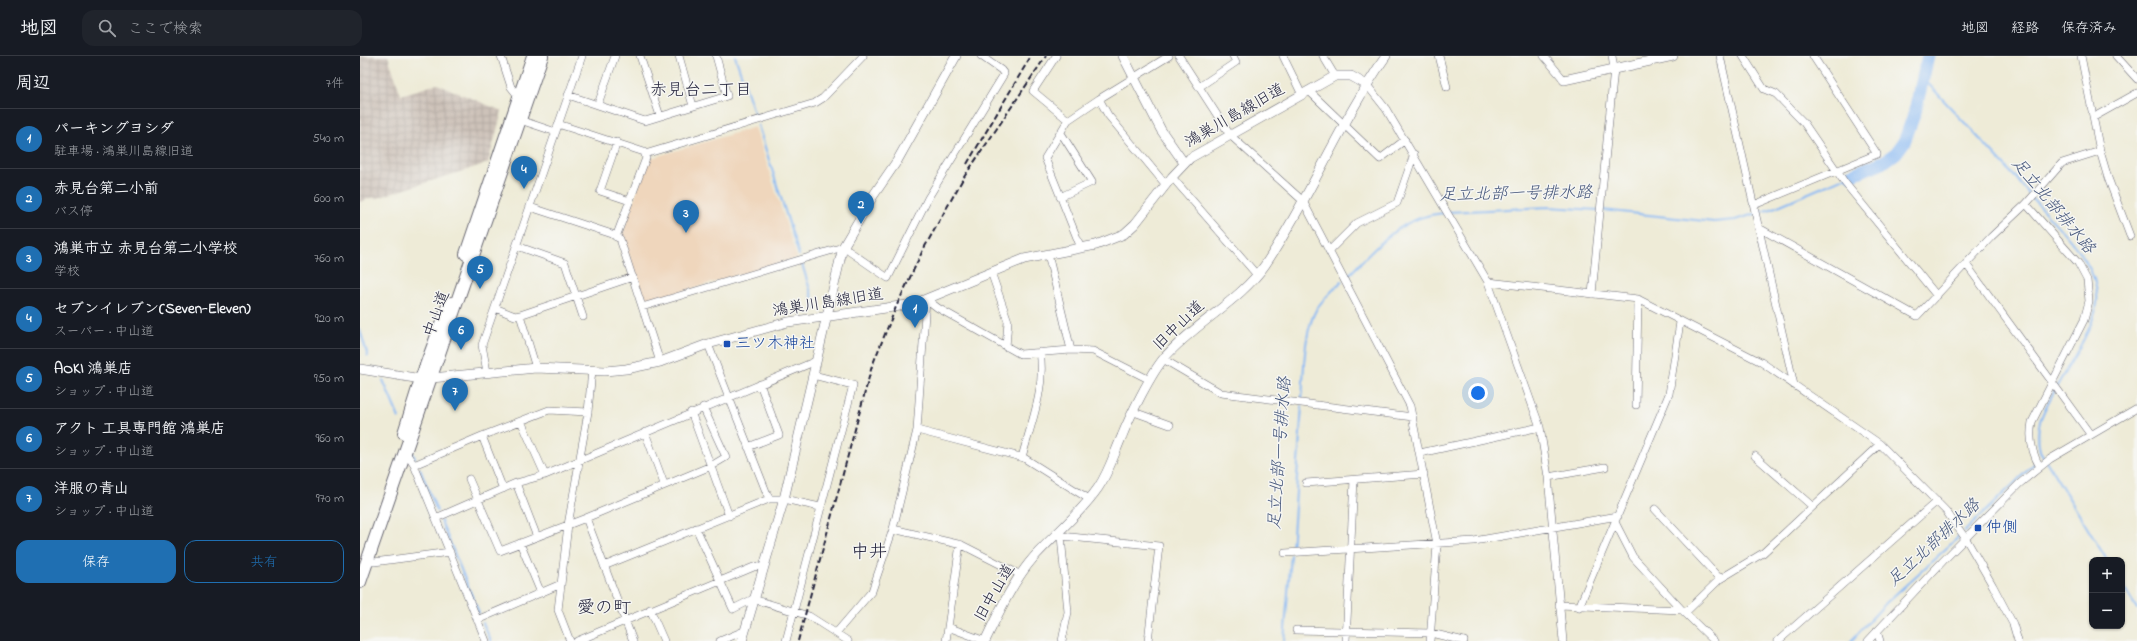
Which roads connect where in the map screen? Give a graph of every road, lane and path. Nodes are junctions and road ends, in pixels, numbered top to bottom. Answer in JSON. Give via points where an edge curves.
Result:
{"nodes":[{"id":1,"x":501,"y":56,"type":"edge"},
{"id":2,"x":533,"y":56,"type":"edge"},
{"id":3,"x":542,"y":56,"type":"edge"},
{"id":4,"x":582,"y":56,"type":"edge"},
{"id":5,"x":615,"y":56,"type":"edge"},
{"id":6,"x":640,"y":56,"type":"edge"},
{"id":7,"x":679,"y":56,"type":"edge"},
{"id":8,"x":716,"y":56,"type":"edge"},
{"id":9,"x":863,"y":56,"type":"edge"},
{"id":10,"x":956,"y":56,"type":"edge"},
{"id":11,"x":981,"y":56,"type":"edge"},
{"id":12,"x":1056,"y":56,"type":"edge"},
{"id":13,"x":1123,"y":56,"type":"edge"},
{"id":14,"x":1169,"y":56,"type":"edge"},
{"id":15,"x":1179,"y":56,"type":"edge"},
{"id":16,"x":1233,"y":56,"type":"edge"},
{"id":17,"x":1283,"y":56,"type":"edge"},
{"id":18,"x":1322,"y":56,"type":"edge"},
{"id":19,"x":1386,"y":56,"type":"edge"},
{"id":20,"x":1439,"y":56,"type":"edge"},
{"id":21,"x":1544,"y":56,"type":"edge"},
{"id":22,"x":1612,"y":56,"type":"edge"},
{"id":23,"x":1673,"y":56,"type":"edge"},
{"id":24,"x":1720,"y":56,"type":"edge"},
{"id":25,"x":1743,"y":56,"type":"edge"},
{"id":26,"x":1813,"y":56,"type":"edge"},
{"id":27,"x":2081,"y":56,"type":"edge"},
{"id":28,"x":2116,"y":56,"type":"edge"},
{"id":29,"x":1614,"y":69,"type":"junction"},
{"id":30,"x":1335,"y":76,"type":"junction"},
{"id":31,"x":1134,"y":78,"type":"junction"},
{"id":32,"x":2137,"y":79,"type":"edge"},
{"id":33,"x":1564,"y":80,"type":"joint"},
{"id":34,"x":1367,"y":85,"type":"junction"},
{"id":35,"x":1199,"y":87,"type":"junction"},
{"id":36,"x":1447,"y":87,"type":"dead end"},
{"id":37,"x":1305,"y":93,"type":"junction"},
{"id":38,"x":2137,"y":94,"type":"edge"},
{"id":39,"x":568,"y":95,"type":"junction"},
{"id":40,"x":519,"y":97,"type":"junction"},
{"id":41,"x":1099,"y":99,"type":"junction"},
{"id":42,"x":598,"y":104,"type":"junction"},
{"id":43,"x":694,"y":106,"type":"junction"},
{"id":44,"x":660,"y":116,"type":"junction"},
{"id":45,"x":2094,"y":117,"type":"junction"},
{"id":46,"x":520,"y":120,"type":"junction"},
{"id":47,"x":1068,"y":120,"type":"junction"},
{"id":48,"x":558,"y":124,"type":"junction"},
{"id":49,"x":1344,"y":127,"type":"junction"},
{"id":50,"x":556,"y":132,"type":"junction"},
{"id":51,"x":1061,"y":133,"type":"junction"},
{"id":52,"x":1230,"y":135,"type":"junction"},
{"id":53,"x":1405,"y":140,"type":"junction"},
{"id":54,"x":617,"y":142,"type":"junction"},
{"id":55,"x":2100,"y":151,"type":"junction"},
{"id":56,"x":645,"y":154,"type":"junction"},
{"id":57,"x":1414,"y":154,"type":"junction"},
{"id":58,"x":1184,"y":164,"type":"junction"},
{"id":59,"x":1838,"y":172,"type":"junction"},
{"id":60,"x":1172,"y":177,"type":"junction"},
{"id":61,"x":1166,"y":185,"type":"junction"},
{"id":62,"x":1060,"y":197,"type":"junction"},
{"id":63,"x":630,"y":201,"type":"junction"},
{"id":64,"x":1303,"y":201,"type":"junction"},
{"id":65,"x":2026,"y":204,"type":"junction"},
{"id":66,"x":530,"y":207,"type":"junction"},
{"id":67,"x":1754,"y":208,"type":"junction"},
{"id":68,"x":1759,"y":228,"type":"junction"},
{"id":69,"x":2130,"y":236,"type":"dead end"},
{"id":70,"x":616,"y":237,"type":"junction"},
{"id":71,"x":517,"y":246,"type":"junction"},
{"id":72,"x":843,"y":247,"type":"junction"},
{"id":73,"x":1081,"y":248,"type":"junction"},
{"id":74,"x":1329,"y":251,"type":"junction"},
{"id":75,"x":1048,"y":254,"type":"junction"},
{"id":76,"x":1966,"y":264,"type":"junction"},
{"id":77,"x":991,"y":272,"type":"junction"},
{"id":78,"x":1257,"y":275,"type":"junction"},
{"id":79,"x":633,"y":277,"type":"junction"},
{"id":80,"x":1488,"y":282,"type":"junction"},
{"id":81,"x":1592,"y":294,"type":"junction"},
{"id":82,"x":576,"y":296,"type":"junction"},
{"id":83,"x":1937,"y":296,"type":"junction"},
{"id":84,"x":926,"y":299,"type":"junction"},
{"id":85,"x":1638,"y":299,"type":"junction"},
{"id":86,"x":642,"y":307,"type":"junction"},
{"id":87,"x":495,"y":308,"type":"junction"},
{"id":88,"x":520,"y":315,"type":"junction"},
{"id":89,"x":583,"y":316,"type":"dead end"},
{"id":90,"x":826,"y":317,"type":"junction"},
{"id":91,"x":1680,"y":322,"type":"junction"},
{"id":92,"x":708,"y":344,"type":"junction"},
{"id":93,"x":1006,"y":347,"type":"junction"},
{"id":94,"x":1071,"y":350,"type":"junction"},
{"id":95,"x":1040,"y":352,"type":"junction"},
{"id":96,"x":1163,"y":359,"type":"junction"},
{"id":97,"x":816,"y":361,"type":"junction"},
{"id":98,"x":660,"y":362,"type":"junction"},
{"id":99,"x":536,"y":368,"type":"junction"},
{"id":100,"x":360,"y":369,"type":"edge"},
{"id":101,"x":592,"y":370,"type":"junction"},
{"id":102,"x":487,"y":372,"type":"junction"},
{"id":103,"x":813,"y":375,"type":"junction"},
{"id":104,"x":426,"y":378,"type":"junction"},
{"id":105,"x":1150,"y":380,"type":"junction"},
{"id":106,"x":2052,"y":380,"type":"junction"},
{"id":107,"x":760,"y":384,"type":"junction"},
{"id":108,"x":1794,"y":385,"type":"junction"},
{"id":109,"x":728,"y":396,"type":"junction"},
{"id":110,"x":1636,"y":405,"type":"dead end"},
{"id":111,"x":703,"y":407,"type":"junction"},
{"id":112,"x":2137,"y":408,"type":"edge"},
{"id":113,"x":588,"y":412,"type":"junction"},
{"id":114,"x":691,"y":412,"type":"junction"},
{"id":115,"x":1134,"y":412,"type":"junction"},
{"id":116,"x":1413,"y":417,"type":"junction"},
{"id":117,"x":521,"y":420,"type":"junction"},
{"id":118,"x":1170,"y":425,"type":"dead end"},
{"id":119,"x":1540,"y":427,"type":"junction"},
{"id":120,"x":917,"y":430,"type":"junction"},
{"id":121,"x":645,"y":432,"type":"junction"},
{"id":122,"x":2090,"y":434,"type":"junction"},
{"id":123,"x":482,"y":436,"type":"junction"},
{"id":124,"x":1880,"y":444,"type":"junction"},
{"id":125,"x":748,"y":447,"type":"junction"},
{"id":126,"x":406,"y":453,"type":"junction"},
{"id":127,"x":1420,"y":453,"type":"junction"},
{"id":128,"x":1755,"y":456,"type":"dead end"},
{"id":129,"x":1022,"y":457,"type":"junction"},
{"id":130,"x":579,"y":460,"type":"junction"},
{"id":131,"x":414,"y":465,"type":"junction"},
{"id":132,"x":2042,"y":465,"type":"junction"},
{"id":133,"x":711,"y":466,"type":"junction"},
{"id":134,"x":1605,"y":467,"type":"dead end"},
{"id":135,"x":1424,"y":474,"type":"junction"},
{"id":136,"x":545,"y":475,"type":"junction"},
{"id":137,"x":1548,"y":477,"type":"junction"},
{"id":138,"x":470,"y":478,"type":"dead end"},
{"id":139,"x":1354,"y":480,"type":"junction"},
{"id":140,"x":516,"y":483,"type":"junction"},
{"id":141,"x":1306,"y":483,"type":"dead end"},
{"id":142,"x":664,"y":484,"type":"junction"},
{"id":143,"x":503,"y":489,"type":"junction"},
{"id":144,"x":479,"y":499,"type":"junction"},
{"id":145,"x":769,"y":499,"type":"junction"},
{"id":146,"x":784,"y":499,"type":"junction"},
{"id":147,"x":1089,"y":499,"type":"junction"},
{"id":148,"x":1937,"y":501,"type":"junction"},
{"id":149,"x":1812,"y":506,"type":"junction"},
{"id":150,"x":820,"y":507,"type":"junction"},
{"id":151,"x":1655,"y":509,"type":"dead end"},
{"id":152,"x":729,"y":516,"type":"junction"},
{"id":153,"x":436,"y":518,"type":"junction"},
{"id":154,"x":586,"y":518,"type":"junction"},
{"id":155,"x":1617,"y":519,"type":"junction"},
{"id":156,"x":568,"y":525,"type":"junction"},
{"id":157,"x":696,"y":528,"type":"junction"},
{"id":158,"x":1553,"y":528,"type":"junction"},
{"id":159,"x":893,"y":529,"type":"junction"},
{"id":160,"x":1059,"y":535,"type":"junction"},
{"id":161,"x":537,"y":537,"type":"junction"},
{"id":162,"x":1966,"y":539,"type":"junction"},
{"id":163,"x":520,"y":543,"type":"junction"},
{"id":164,"x":960,"y":544,"type":"junction"},
{"id":165,"x":1437,"y":544,"type":"junction"},
{"id":166,"x":1351,"y":549,"type":"junction"},
{"id":167,"x":450,"y":552,"type":"junction"},
{"id":168,"x":1286,"y":553,"type":"dead end"},
{"id":169,"x":364,"y":560,"type":"edge"},
{"id":170,"x":604,"y":566,"type":"junction"},
{"id":171,"x":762,"y":568,"type":"junction"},
{"id":172,"x":1021,"y":575,"type":"junction"},
{"id":173,"x":1720,"y":579,"type":"junction"},
{"id":174,"x":720,"y":581,"type":"junction"},
{"id":175,"x":360,"y":582,"type":"edge"},
{"id":176,"x":561,"y":584,"type":"junction"},
{"id":177,"x":540,"y":593,"type":"junction"},
{"id":178,"x":753,"y":599,"type":"junction"},
{"id":179,"x":1559,"y":605,"type":"junction"},
{"id":180,"x":1579,"y":607,"type":"junction"},
{"id":181,"x":650,"y":609,"type":"junction"},
{"id":182,"x":794,"y":610,"type":"junction"},
{"id":183,"x":1683,"y":612,"type":"junction"},
{"id":184,"x":477,"y":620,"type":"junction"},
{"id":185,"x":625,"y":620,"type":"junction"},
{"id":186,"x":948,"y":627,"type":"junction"},
{"id":187,"x":1296,"y":630,"type":"dead end"},
{"id":188,"x":1347,"y":630,"type":"junction"},
{"id":189,"x":744,"y":631,"type":"junction"},
{"id":190,"x":1877,"y":631,"type":"junction"},
{"id":191,"x":836,"y":633,"type":"junction"},
{"id":192,"x":1430,"y":633,"type":"junction"},
{"id":193,"x":486,"y":641,"type":"edge"},
{"id":194,"x":570,"y":641,"type":"edge"},
{"id":195,"x":577,"y":641,"type":"edge"},
{"id":196,"x":633,"y":641,"type":"edge"},
{"id":197,"x":664,"y":641,"type":"edge"},
{"id":198,"x":720,"y":641,"type":"edge"},
{"id":199,"x":742,"y":641,"type":"edge"},
{"id":200,"x":786,"y":641,"type":"edge"},
{"id":201,"x":848,"y":641,"type":"edge"},
{"id":202,"x":946,"y":641,"type":"edge"},
{"id":203,"x":985,"y":641,"type":"edge"},
{"id":204,"x":1062,"y":641,"type":"edge"},
{"id":205,"x":1148,"y":641,"type":"edge"},
{"id":206,"x":1346,"y":641,"type":"edge"},
{"id":207,"x":1430,"y":641,"type":"edge"},
{"id":208,"x":1464,"y":641,"type":"edge"},
{"id":209,"x":1563,"y":641,"type":"edge"},
{"id":210,"x":1714,"y":641,"type":"edge"},
{"id":211,"x":1778,"y":641,"type":"edge"},
{"id":212,"x":1868,"y":641,"type":"edge"},
{"id":213,"x":1880,"y":641,"type":"edge"},
{"id":214,"x":2018,"y":641,"type":"edge"}],
"edges":[{"from":1,"to":40,"type":"street","via":[[511,87]]},
{"from":2,"to":40,"type":"highway","name":"中山道"},
{"from":3,"to":46,"type":"highway","name":"中山道"},
{"from":4,"to":39,"type":"street"},
{"from":5,"to":42,"type":"street"},
{"from":6,"to":44,"type":"street"},
{"from":7,"to":43,"type":"street"},
{"from":8,"to":43,"type":"street","via":[[727,96]]},
{"from":9,"to":56,"type":"street","via":[[815,103]]},
{"from":10,"to":72,"type":"street","via":[[897,162],[872,196]]},
{"from":11,"to":72,"type":"street","via":[[1004,74],[928,198],[888,278]]},
{"from":12,"to":47,"type":"street","via":[[1032,91]]},
{"from":13,"to":31,"type":"street"},
{"from":14,"to":31,"type":"street"},
{"from":15,"to":35,"type":"street"},
{"from":16,"to":35,"type":"street","via":[[1236,62]]},
{"from":17,"to":37,"type":"street"},
{"from":18,"to":30,"type":"street"},
{"from":19,"to":34,"type":"street","name":"旧中山道"},
{"from":20,"to":36,"type":"street"},
{"from":21,"to":33,"type":"street"},
{"from":22,"to":29,"type":"street"},
{"from":23,"to":29,"type":"street"},
{"from":24,"to":67,"type":"street"},
{"from":25,"to":59,"type":"street","via":[[1764,89],[1776,94],[1804,123]]},
{"from":26,"to":59,"type":"street","via":[[1877,154]]},
{"from":27,"to":45,"type":"street"},
{"from":28,"to":32,"type":"street"},
{"from":29,"to":33,"type":"street"},
{"from":29,"to":81,"type":"street"},
{"from":30,"to":34,"type":"street","via":[[1351,76]]},
{"from":30,"to":37,"type":"street","name":"鴻巣川島線旧道"},
{"from":31,"to":41,"type":"street"},
{"from":31,"to":58,"type":"street","via":[[1161,130]]},
{"from":34,"to":49,"type":"street","name":"旧中山道"},
{"from":34,"to":53,"type":"street"},
{"from":35,"to":52,"type":"street"},
{"from":37,"to":49,"type":"street"},
{"from":37,"to":52,"type":"street","name":"鴻巣川島線旧道"},
{"from":38,"to":45,"type":"street"},
{"from":39,"to":42,"type":"street"},
{"from":39,"to":48,"type":"street"},
{"from":40,"to":104,"type":"highway","name":"中山道"},
{"from":41,"to":47,"type":"street"},
{"from":41,"to":61,"type":"street","via":[[1108,115]]},
{"from":42,"to":44,"type":"street","via":[[645,121]]},
{"from":43,"to":44,"type":"street"},
{"from":45,"to":55,"type":"street"},
{"from":46,"to":50,"type":"street"},
{"from":46,"to":104,"type":"highway","name":"中山道"},
{"from":47,"to":51,"type":"street"},
{"from":48,"to":50,"type":"street"},
{"from":48,"to":54,"type":"street"},
{"from":49,"to":53,"type":"street","via":[[1380,159]]},
{"from":49,"to":64,"type":"street","name":"旧中山道"},
{"from":50,"to":66,"type":"street"},
{"from":51,"to":62,"type":"street","via":[[1044,158]]},
{"from":51,"to":62,"type":"street","via":[[1092,182]]},
{"from":52,"to":58,"type":"street","name":"鴻巣川島線旧道","via":[[1197,153]]},
{"from":52,"to":64,"type":"street"},
{"from":53,"to":57,"type":"street"},
{"from":54,"to":56,"type":"street"},
{"from":54,"to":63,"type":"street","via":[[600,191]]},
{"from":55,"to":65,"type":"street","via":[[2062,164]]},
{"from":55,"to":69,"type":"street"},
{"from":56,"to":63,"type":"street","via":[[646,158]]},
{"from":57,"to":74,"type":"street","via":[[1398,202],[1357,223]]},
{"from":57,"to":80,"type":"street"},
{"from":58,"to":60,"type":"street","name":"鴻巣川島線旧道"},
{"from":59,"to":67,"type":"street"},
{"from":59,"to":83,"type":"street"},
{"from":60,"to":61,"type":"street","name":"鴻巣川島線旧道"},
{"from":60,"to":78,"type":"street"},
{"from":61,"to":73,"type":"street","name":"鴻巣川島線旧道","via":[[1124,234]]},
{"from":62,"to":73,"type":"street"},
{"from":63,"to":70,"type":"street"},
{"from":64,"to":74,"type":"street"},
{"from":64,"to":78,"type":"street","name":"旧中山道"},
{"from":65,"to":76,"type":"street"},
{"from":65,"to":106,"type":"street","via":[[2078,263],[2089,289],[2089,307],[2084,320]]},
{"from":66,"to":70,"type":"street"},
{"from":66,"to":71,"type":"street"},
{"from":67,"to":68,"type":"street"},
{"from":68,"to":83,"type":"street","via":[[1917,316]]},
{"from":68,"to":108,"type":"street"},
{"from":70,"to":79,"type":"street","via":[[620,240]]},
{"from":71,"to":82,"type":"street","via":[[565,263]]},
{"from":71,"to":87,"type":"street"},
{"from":72,"to":86,"type":"street"},
{"from":72,"to":90,"type":"street"},
{"from":73,"to":75,"type":"street","name":"鴻巣川島線旧道"},
{"from":74,"to":116,"type":"street","via":[[1410,406]]},
{"from":75,"to":77,"type":"street","name":"鴻巣川島線旧道","via":[[1024,259]]},
{"from":75,"to":94,"type":"street"},
{"from":76,"to":83,"type":"street"},
{"from":76,"to":106,"type":"street"},
{"from":77,"to":84,"type":"street","name":"鴻巣川島線旧道"},
{"from":77,"to":93,"type":"street","via":[[1008,321]]},
{"from":78,"to":96,"type":"street","name":"旧中山道"},
{"from":79,"to":82,"type":"street"},
{"from":79,"to":86,"type":"street"},
{"from":80,"to":81,"type":"street"},
{"from":80,"to":119,"type":"street"},
{"from":81,"to":85,"type":"street"},
{"from":82,"to":88,"type":"street"},
{"from":82,"to":89,"type":"street"},
{"from":84,"to":90,"type":"street","name":"鴻巣川島線旧道","via":[[896,307]]},
{"from":84,"to":93,"type":"street"},
{"from":84,"to":120,"type":"street"},
{"from":85,"to":91,"type":"street"},
{"from":85,"to":110,"type":"street"},
{"from":86,"to":98,"type":"street"},
{"from":87,"to":88,"type":"street","via":[[515,316]]},
{"from":87,"to":102,"type":"street","via":[[482,348]]},
{"from":88,"to":99,"type":"street"},
{"from":90,"to":92,"type":"street","name":"鴻巣川島線旧道","via":[[788,322]]},
{"from":90,"to":97,"type":"street"},
{"from":91,"to":108,"type":"street","via":[[1761,362]]},
{"from":91,"to":155,"type":"street","via":[[1669,394]]},
{"from":92,"to":98,"type":"street","name":"鴻巣川島線旧道"},
{"from":92,"to":109,"type":"street"},
{"from":93,"to":95,"type":"street","via":[[1020,354]]},
{"from":94,"to":95,"type":"street"},
{"from":94,"to":105,"type":"street","via":[[1093,351]]},
{"from":95,"to":129,"type":"street","via":[[1043,368],[1035,411]]},
{"from":96,"to":105,"type":"street","name":"旧中山道"},
{"from":96,"to":116,"type":"street","via":[[1221,394]]},
{"from":97,"to":103,"type":"street"},
{"from":97,"to":107,"type":"street"},
{"from":98,"to":101,"type":"street","name":"鴻巣川島線旧道","via":[[626,369]]},
{"from":99,"to":101,"type":"street","name":"鴻巣川島線旧道"},
{"from":99,"to":102,"type":"street","name":"鴻巣川島線旧道"},
{"from":100,"to":104,"type":"street","name":"鴻巣川島線旧道"},
{"from":101,"to":113,"type":"street"},
{"from":102,"to":104,"type":"street","name":"鴻巣川島線旧道"},
{"from":103,"to":146,"type":"street"},
{"from":103,"to":150,"type":"street","via":[[853,385]]},
{"from":104,"to":126,"type":"highway","name":"中山道"},
{"from":104,"to":169,"type":"highway","name":"中山道","via":[[397,454]]},
{"from":105,"to":115,"type":"street","name":"旧中山道"},
{"from":106,"to":122,"type":"street"},
{"from":106,"to":132,"type":"street","via":[[2036,412],[2030,432],[2032,448]]},
{"from":107,"to":109,"type":"street"},
{"from":107,"to":125,"type":"street","via":[[779,435]]},
{"from":108,"to":124,"type":"street"},
{"from":109,"to":111,"type":"street"},
{"from":109,"to":125,"type":"street"},
{"from":111,"to":114,"type":"street"},
{"from":111,"to":133,"type":"street","via":[[726,457]]},
{"from":112,"to":122,"type":"street"},
{"from":113,"to":117,"type":"street","via":[[549,410]]},
{"from":113,"to":130,"type":"street"},
{"from":114,"to":121,"type":"street"},
{"from":114,"to":133,"type":"street"},
{"from":115,"to":118,"type":"street"},
{"from":115,"to":147,"type":"street","name":"旧中山道","via":[[1106,475]]},
{"from":116,"to":127,"type":"street"},
{"from":117,"to":123,"type":"street"},
{"from":117,"to":136,"type":"street"},
{"from":119,"to":127,"type":"street"},
{"from":119,"to":137,"type":"street"},
{"from":120,"to":129,"type":"street"},
{"from":120,"to":159,"type":"street"},
{"from":121,"to":130,"type":"street"},
{"from":121,"to":142,"type":"street"},
{"from":122,"to":132,"type":"street"},
{"from":123,"to":131,"type":"street"},
{"from":123,"to":143,"type":"street"},
{"from":124,"to":148,"type":"street"},
{"from":124,"to":149,"type":"street"},
{"from":125,"to":145,"type":"street"},
{"from":126,"to":131,"type":"street"},
{"from":126,"to":169,"type":"highway","name":"中山道"},
{"from":127,"to":135,"type":"street"},
{"from":128,"to":149,"type":"street"},
{"from":129,"to":147,"type":"street"},
{"from":130,"to":136,"type":"street"},
{"from":130,"to":156,"type":"street"},
{"from":131,"to":153,"type":"street"},
{"from":132,"to":162,"type":"street","via":[[2019,484]]},
{"from":133,"to":142,"type":"street"},
{"from":133,"to":152,"type":"street"},
{"from":134,"to":137,"type":"street"},
{"from":135,"to":139,"type":"street"},
{"from":135,"to":165,"type":"street"},
{"from":136,"to":140,"type":"street"},
{"from":137,"to":158,"type":"street"},
{"from":138,"to":144,"type":"street"},
{"from":139,"to":141,"type":"street"},
{"from":139,"to":166,"type":"street"},
{"from":140,"to":143,"type":"street"},
{"from":140,"to":161,"type":"street"},
{"from":142,"to":154,"type":"street"},
{"from":143,"to":144,"type":"street"},
{"from":144,"to":153,"type":"street"},
{"from":144,"to":163,"type":"street","via":[[500,551]]},
{"from":145,"to":146,"type":"street"},
{"from":145,"to":152,"type":"street"},
{"from":146,"to":150,"type":"street"},
{"from":146,"to":171,"type":"street"},
{"from":147,"to":160,"type":"street","name":"旧中山道"},
{"from":148,"to":162,"type":"street"},
{"from":148,"to":211,"type":"street"},
{"from":149,"to":173,"type":"street","via":[[1763,553]]},
{"from":150,"to":182,"type":"street"},
{"from":151,"to":173,"type":"street"},
{"from":152,"to":157,"type":"street"},
{"from":153,"to":167,"type":"street"},
{"from":154,"to":156,"type":"street"},
{"from":154,"to":170,"type":"street"},
{"from":155,"to":158,"type":"street"},
{"from":155,"to":180,"type":"street"},
{"from":155,"to":183,"type":"street","via":[[1633,557]]},
{"from":156,"to":161,"type":"street"},
{"from":156,"to":176,"type":"street"},
{"from":157,"to":170,"type":"street"},
{"from":157,"to":174,"type":"street"},
{"from":158,"to":165,"type":"street","via":[[1474,541]]},
{"from":158,"to":179,"type":"street"},
{"from":159,"to":164,"type":"street"},
{"from":159,"to":191,"type":"street","via":[[872,591]]},
{"from":160,"to":172,"type":"street","name":"旧中山道","via":[[1033,558]]},
{"from":160,"to":204,"type":"street","via":[[1068,612]]},
{"from":160,"to":205,"type":"street","via":[[1159,546]]},
{"from":161,"to":163,"type":"street"},
{"from":162,"to":190,"type":"street"},
{"from":162,"to":214,"type":"street","via":[[2013,624]]},
{"from":163,"to":177,"type":"street"},
{"from":164,"to":172,"type":"street"},
{"from":164,"to":186,"type":"street"},
{"from":165,"to":166,"type":"street"},
{"from":165,"to":192,"type":"street"},
{"from":166,"to":168,"type":"street"},
{"from":166,"to":188,"type":"street"},
{"from":167,"to":169,"type":"street","via":[[374,562]]},
{"from":167,"to":184,"type":"street"},
{"from":169,"to":175,"type":"highway","name":"中山道"},
{"from":170,"to":185,"type":"street"},
{"from":171,"to":174,"type":"street","via":[[756,566]]},
{"from":171,"to":178,"type":"street"},
{"from":172,"to":203,"type":"street","name":"旧中山道","via":[[1000,609]]},
{"from":173,"to":183,"type":"street"},
{"from":174,"to":178,"type":"street","via":[[734,609]]},
{"from":174,"to":181,"type":"street"},
{"from":176,"to":177,"type":"street"},
{"from":176,"to":194,"type":"street","via":[[558,610]]},
{"from":177,"to":184,"type":"street"},
{"from":178,"to":182,"type":"street"},
{"from":178,"to":189,"type":"street"},
{"from":179,"to":180,"type":"street"},
{"from":179,"to":209,"type":"street"},
{"from":180,"to":183,"type":"street"},
{"from":181,"to":185,"type":"street"},
{"from":181,"to":197,"type":"street"},
{"from":182,"to":191,"type":"street"},
{"from":182,"to":200,"type":"street"},
{"from":183,"to":210,"type":"street"},
{"from":184,"to":193,"type":"street"},
{"from":185,"to":195,"type":"street"},
{"from":185,"to":196,"type":"street"},
{"from":186,"to":202,"type":"street"},
{"from":186,"to":203,"type":"street"},
{"from":187,"to":188,"type":"street"},
{"from":188,"to":192,"type":"street"},
{"from":188,"to":206,"type":"street"},
{"from":189,"to":198,"type":"street"},
{"from":189,"to":199,"type":"street"},
{"from":190,"to":212,"type":"street"},
{"from":190,"to":213,"type":"street"},
{"from":191,"to":201,"type":"street"},
{"from":192,"to":207,"type":"street"},
{"from":192,"to":208,"type":"street"}]}
